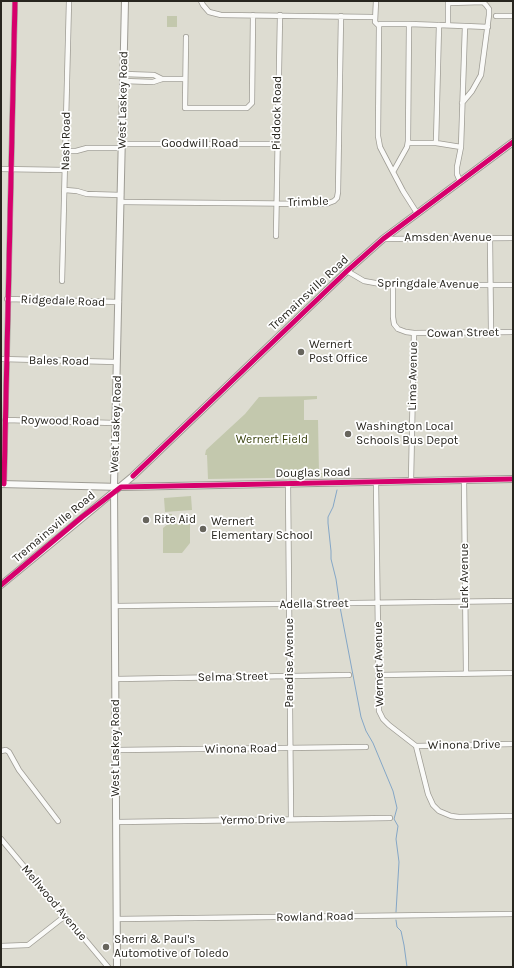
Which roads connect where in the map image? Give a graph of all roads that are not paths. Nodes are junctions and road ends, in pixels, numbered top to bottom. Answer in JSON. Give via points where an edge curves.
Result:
{"nodes":[{"id":1,"x":15,"y":1,"type":"edge"},
{"id":2,"x":69,"y":1,"type":"edge"},
{"id":3,"x":125,"y":1,"type":"edge"},
{"id":4,"x":376,"y":1,"type":"edge"},
{"id":5,"x":448,"y":2,"type":"edge"},
{"id":6,"x":202,"y":3,"type":"edge"},
{"id":7,"x":254,"y":15,"type":"junction"},
{"id":8,"x":280,"y":15,"type":"junction"},
{"id":9,"x":341,"y":16,"type":"junction"},
{"id":10,"x":496,"y":16,"type":"dead end"},
{"id":11,"x":513,"y":16,"type":"edge"},
{"id":12,"x":372,"y":17,"type":"dead end"},
{"id":13,"x":409,"y":24,"type":"junction"},
{"id":14,"x":439,"y":25,"type":"junction"},
{"id":15,"x":448,"y":25,"type":"junction"},
{"id":16,"x":379,"y":26,"type":"junction"},
{"id":17,"x":464,"y":26,"type":"junction"},
{"id":18,"x":488,"y":27,"type":"junction"},
{"id":19,"x":186,"y":37,"type":"dead end"},
{"id":20,"x":124,"y":78,"type":"junction"},
{"id":21,"x":185,"y":79,"type":"junction"},
{"id":22,"x":462,"y":103,"type":"junction"},
{"id":23,"x":513,"y":142,"type":"edge"},
{"id":24,"x":408,"y":143,"type":"junction"},
{"id":25,"x":436,"y":143,"type":"junction"},
{"id":26,"x":277,"y":144,"type":"junction"},
{"id":27,"x":122,"y":146,"type":"junction"},
{"id":28,"x":461,"y":147,"type":"junction"},
{"id":29,"x":66,"y":151,"type":"junction"},
{"id":30,"x":1,"y":169,"type":"edge"},
{"id":31,"x":11,"y":169,"type":"junction"},
{"id":32,"x":65,"y":170,"type":"junction"},
{"id":33,"x":393,"y":172,"type":"junction"},
{"id":34,"x":460,"y":181,"type":"junction"},
{"id":35,"x":65,"y":190,"type":"junction"},
{"id":36,"x":121,"y":195,"type":"junction"},
{"id":37,"x":121,"y":202,"type":"junction"},
{"id":38,"x":276,"y":202,"type":"junction"},
{"id":39,"x":417,"y":214,"type":"junction"},
{"id":40,"x":276,"y":236,"type":"dead end"},
{"id":41,"x":490,"y":238,"type":"junction"},
{"id":42,"x":513,"y":238,"type":"edge"},
{"id":43,"x":383,"y":239,"type":"junction"},
{"id":44,"x":347,"y":271,"type":"junction"},
{"id":45,"x":62,"y":281,"type":"dead end"},
{"id":46,"x":491,"y":285,"type":"junction"},
{"id":47,"x":513,"y":285,"type":"edge"},
{"id":48,"x":393,"y":286,"type":"junction"},
{"id":49,"x":7,"y":299,"type":"junction"},
{"id":50,"x":119,"y":302,"type":"junction"},
{"id":51,"x":491,"y":332,"type":"junction"},
{"id":52,"x":513,"y":332,"type":"edge"},
{"id":53,"x":414,"y":333,"type":"junction"},
{"id":54,"x":4,"y":359,"type":"edge"},
{"id":55,"x":118,"y":362,"type":"junction"},
{"id":56,"x":5,"y":420,"type":"junction"},
{"id":57,"x":115,"y":423,"type":"junction"},
{"id":58,"x":513,"y":479,"type":"edge"},
{"id":59,"x":464,"y":480,"type":"junction"},
{"id":60,"x":410,"y":481,"type":"junction"},
{"id":61,"x":376,"y":482,"type":"junction"},
{"id":62,"x":288,"y":483,"type":"junction"},
{"id":63,"x":2,"y":484,"type":"edge"},
{"id":64,"x":121,"y":487,"type":"junction"},
{"id":65,"x":114,"y":488,"type":"junction"},
{"id":66,"x":1,"y":585,"type":"edge"},
{"id":67,"x":513,"y":601,"type":"edge"},
{"id":68,"x":465,"y":602,"type":"junction"},
{"id":69,"x":378,"y":603,"type":"junction"},
{"id":70,"x":290,"y":604,"type":"junction"},
{"id":71,"x":116,"y":606,"type":"junction"},
{"id":72,"x":466,"y":673,"type":"junction"},
{"id":73,"x":513,"y":673,"type":"edge"},
{"id":74,"x":349,"y":675,"type":"dead end"},
{"id":75,"x":378,"y":675,"type":"junction"},
{"id":76,"x":289,"y":676,"type":"junction"},
{"id":77,"x":116,"y":678,"type":"junction"},
{"id":78,"x":513,"y":744,"type":"edge"},
{"id":79,"x":416,"y":746,"type":"junction"},
{"id":80,"x":366,"y":747,"type":"dead end"},
{"id":81,"x":291,"y":748,"type":"junction"},
{"id":82,"x":116,"y":750,"type":"junction"},
{"id":83,"x":1,"y":751,"type":"edge"},
{"id":84,"x":513,"y":816,"type":"edge"},
{"id":85,"x":390,"y":818,"type":"dead end"},
{"id":86,"x":291,"y":819,"type":"junction"},
{"id":87,"x":58,"y":821,"type":"dead end"},
{"id":88,"x":117,"y":822,"type":"junction"},
{"id":89,"x":1,"y":839,"type":"edge"},
{"id":90,"x":6,"y":846,"type":"junction"},
{"id":91,"x":1,"y":850,"type":"edge"},
{"id":92,"x":513,"y":914,"type":"edge"},
{"id":93,"x":65,"y":916,"type":"junction"},
{"id":94,"x":117,"y":919,"type":"junction"},
{"id":95,"x":1,"y":946,"type":"edge"},
{"id":96,"x":108,"y":967,"type":"edge"},
{"id":97,"x":117,"y":967,"type":"edge"}],
"edges":[{"from":1,"to":31,"type":"street"},
{"from":2,"to":29,"type":"street","name":"Nash Road"},
{"from":3,"to":20,"type":"street","name":"West Laskey Road"},
{"from":4,"to":16,"type":"street","via":[[375,22]]},
{"from":5,"to":15,"type":"street"},
{"from":5,"to":18,"type":"street","via":[[483,2],[489,9]]},
{"from":6,"to":7,"type":"street","via":[[209,12],[217,15]]},
{"from":7,"to":8,"type":"street"},
{"from":7,"to":21,"type":"street","via":[[252,103],[247,108],[185,108]]},
{"from":8,"to":9,"type":"street"},
{"from":8,"to":26,"type":"street","name":"Piddock Road"},
{"from":9,"to":12,"type":"street"},
{"from":9,"to":38,"type":"street","name":"Trimble","via":[[337,198],[326,204]]},
{"from":10,"to":11,"type":"street"},
{"from":13,"to":14,"type":"street"},
{"from":13,"to":16,"type":"street"},
{"from":13,"to":24,"type":"street"},
{"from":14,"to":15,"type":"street"},
{"from":14,"to":25,"type":"street"},
{"from":15,"to":17,"type":"street"},
{"from":16,"to":33,"type":"street","via":[[378,136],[380,147]]},
{"from":17,"to":18,"type":"street"},
{"from":17,"to":22,"type":"street"},
{"from":18,"to":22,"type":"street","via":[[479,80]]},
{"from":19,"to":21,"type":"street"},
{"from":20,"to":21,"type":"street","via":[[153,82],[162,79]]},
{"from":20,"to":27,"type":"street","name":"West Laskey Road"},
{"from":22,"to":28,"type":"street"},
{"from":23,"to":34,"type":"street","name":"Tremainsville Road"},
{"from":24,"to":25,"type":"street"},
{"from":24,"to":33,"type":"street"},
{"from":25,"to":28,"type":"street"},
{"from":26,"to":27,"type":"street","name":"Goodwill Road"},
{"from":26,"to":38,"type":"street","name":"Piddock Road"},
{"from":27,"to":29,"type":"street","name":"Goodwill Road"},
{"from":27,"to":36,"type":"street","name":"West Laskey Road"},
{"from":28,"to":34,"type":"street","via":[[457,167]]},
{"from":29,"to":32,"type":"street","name":"Nash Road"},
{"from":30,"to":31,"type":"street"},
{"from":31,"to":32,"type":"street"},
{"from":31,"to":49,"type":"street"},
{"from":32,"to":35,"type":"street","name":"Nash Road"},
{"from":33,"to":39,"type":"street"},
{"from":34,"to":39,"type":"street","name":"Tremainsville Road"},
{"from":35,"to":36,"type":"street","via":[[87,194]]},
{"from":35,"to":45,"type":"street","name":"Nash Road"},
{"from":36,"to":37,"type":"street","name":"West Laskey Road"},
{"from":37,"to":38,"type":"street","name":"Trimble"},
{"from":37,"to":50,"type":"street","name":"West Laskey Road"},
{"from":38,"to":40,"type":"street","name":"Piddock Road"},
{"from":39,"to":43,"type":"street","name":"Tremainsville Road"},
{"from":41,"to":42,"type":"street","name":"Amsden Avenue"},
{"from":41,"to":43,"type":"street","name":"Amsden Avenue"},
{"from":41,"to":46,"type":"street"},
{"from":43,"to":44,"type":"street","name":"Tremainsville Road"},
{"from":44,"to":48,"type":"street","name":"Springdale Avenue","via":[[364,281]]},
{"from":44,"to":64,"type":"street","name":"Tremainsville Road"},
{"from":46,"to":47,"type":"street","name":"Springdale Avenue"},
{"from":46,"to":48,"type":"street","name":"Springdale Avenue"},
{"from":46,"to":51,"type":"street"},
{"from":48,"to":53,"type":"street","name":"Lima Avenue","via":[[394,324],[398,329]]},
{"from":49,"to":50,"type":"street","name":"Ridgedale Road"},
{"from":49,"to":54,"type":"street"},
{"from":50,"to":55,"type":"street","name":"West Laskey Road"},
{"from":51,"to":52,"type":"street","name":"Cowan Street"},
{"from":51,"to":53,"type":"street","name":"Cowan Street"},
{"from":53,"to":60,"type":"street","name":"Lima Avenue"},
{"from":54,"to":55,"type":"street","name":"Bales Road"},
{"from":54,"to":56,"type":"street"},
{"from":55,"to":57,"type":"street","name":"West Laskey Road"},
{"from":56,"to":57,"type":"street","name":"Roywood Road"},
{"from":56,"to":63,"type":"street"},
{"from":57,"to":65,"type":"street","name":"West Laskey Road"},
{"from":58,"to":59,"type":"street","name":"Douglas Road"},
{"from":59,"to":60,"type":"street","name":"Douglas Road"},
{"from":59,"to":68,"type":"street","name":"Lark Avenue"},
{"from":60,"to":61,"type":"street","name":"Douglas Road"},
{"from":61,"to":62,"type":"street","name":"Douglas Road"},
{"from":61,"to":69,"type":"street","name":"Wernert Avenue"},
{"from":62,"to":64,"type":"street","name":"Douglas Road"},
{"from":62,"to":70,"type":"street","name":"Paradise Avenue"},
{"from":63,"to":65,"type":"street"},
{"from":64,"to":65,"type":"street","name":"Tremainsville Road"},
{"from":65,"to":66,"type":"street","name":"Tremainsville Road"},
{"from":65,"to":71,"type":"street","name":"West Laskey Road"},
{"from":67,"to":68,"type":"street","name":"Adella Street"},
{"from":68,"to":69,"type":"street","name":"Adella Street"},
{"from":68,"to":72,"type":"street","name":"Lark Avenue"},
{"from":69,"to":70,"type":"street","name":"Adella Street"},
{"from":69,"to":75,"type":"street","name":"Wernert Avenue"},
{"from":70,"to":71,"type":"street","name":"Adella Street"},
{"from":70,"to":76,"type":"street","name":"Paradise Avenue"},
{"from":71,"to":77,"type":"street","name":"West Laskey Road"},
{"from":72,"to":73,"type":"street"},
{"from":72,"to":75,"type":"street"},
{"from":74,"to":76,"type":"street","name":"Selma Street"},
{"from":75,"to":79,"type":"street","name":"Wernert Avenue","via":[[380,715]]},
{"from":76,"to":77,"type":"street","name":"Selma Street"},
{"from":76,"to":81,"type":"street","name":"Paradise Avenue"},
{"from":77,"to":82,"type":"street","name":"West Laskey Road"},
{"from":78,"to":79,"type":"street","name":"Winona Drive"},
{"from":79,"to":84,"type":"street","via":[[428,794],[439,811],[451,816]]},
{"from":80,"to":81,"type":"street","name":"Winona Road"},
{"from":81,"to":82,"type":"street","name":"Winona Road"},
{"from":81,"to":86,"type":"street","name":"Paradise Avenue"},
{"from":82,"to":88,"type":"street","name":"West Laskey Road"},
{"from":83,"to":87,"type":"street","via":[[9,752],[19,770]]},
{"from":85,"to":86,"type":"street","name":"Yermo Drive"},
{"from":86,"to":88,"type":"street","name":"Yermo Drive"},
{"from":88,"to":94,"type":"street","name":"West Laskey Road"},
{"from":89,"to":90,"type":"street","name":"Mellwood Avenue"},
{"from":90,"to":91,"type":"street"},
{"from":90,"to":93,"type":"street","name":"Mellwood Avenue"},
{"from":92,"to":94,"type":"street","name":"Rowland Road"},
{"from":93,"to":95,"type":"street","via":[[28,945]]},
{"from":93,"to":96,"type":"street","name":"Mellwood Avenue"},
{"from":94,"to":97,"type":"street","name":"West Laskey Road"}]}
